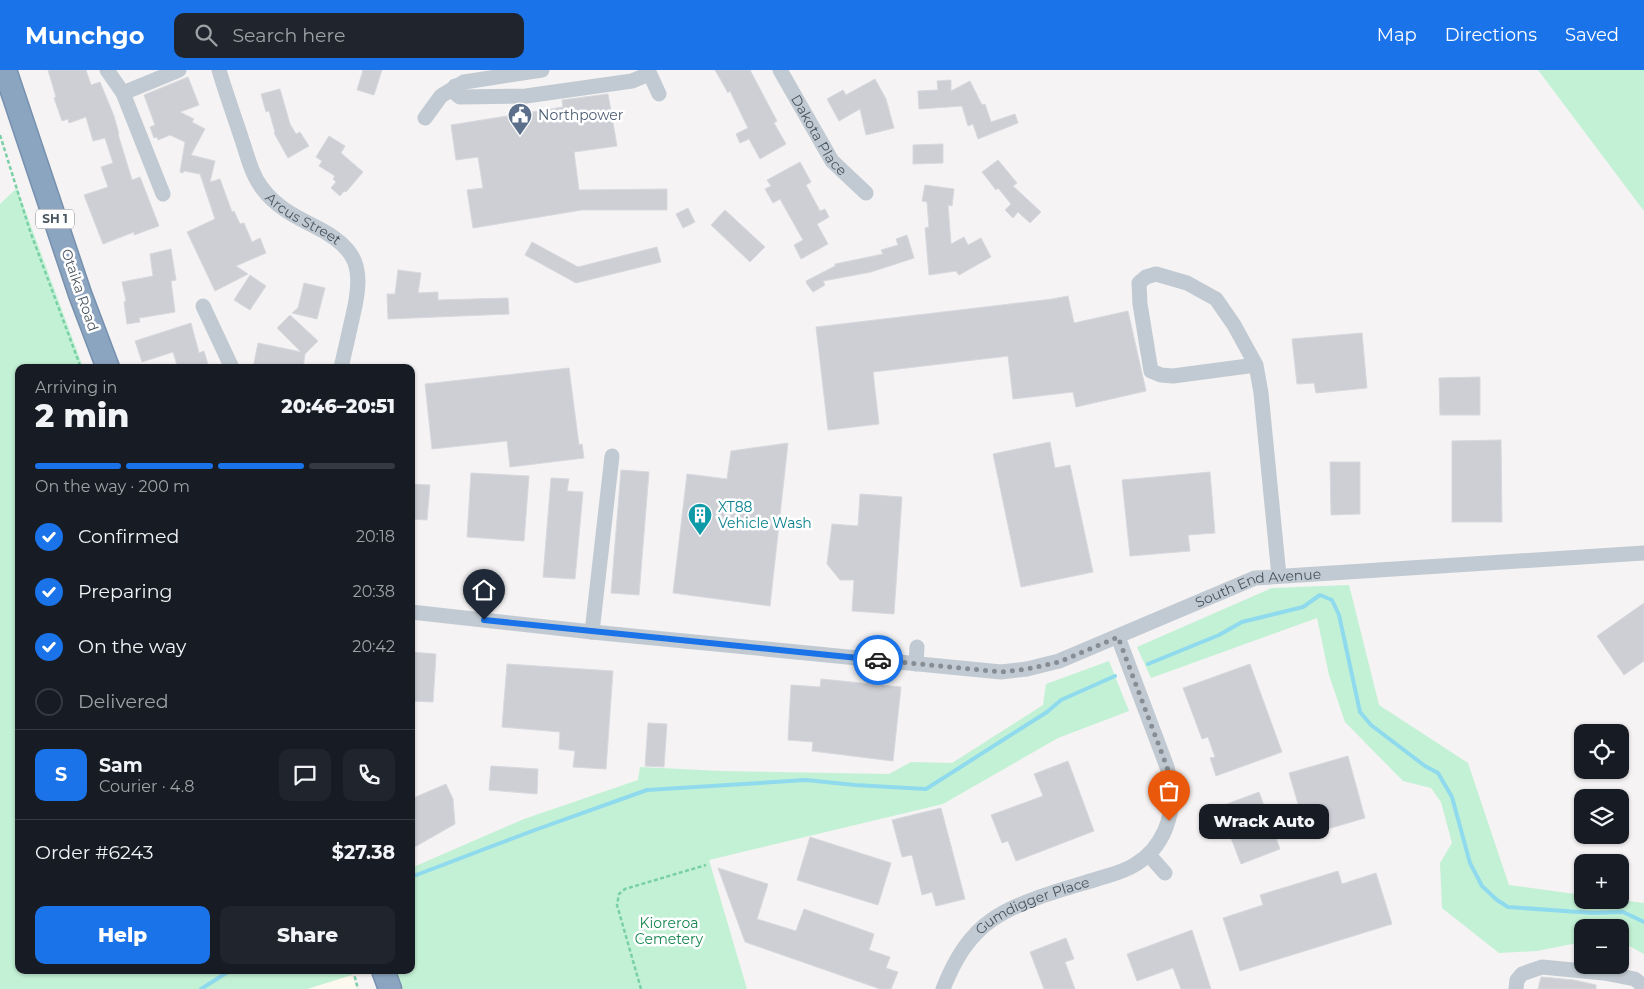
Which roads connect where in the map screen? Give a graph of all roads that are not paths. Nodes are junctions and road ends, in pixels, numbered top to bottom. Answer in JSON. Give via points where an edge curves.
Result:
{"nodes":[{"id":1,"x":5,"y":70,"type":"edge"},
{"id":2,"x":107,"y":70,"type":"edge"},
{"id":3,"x":179,"y":70,"type":"edge"},
{"id":4,"x":219,"y":70,"type":"edge"},
{"id":5,"x":542,"y":70,"type":"edge"},
{"id":6,"x":780,"y":70,"type":"edge"},
{"id":7,"x":648,"y":71,"type":"edge"},
{"id":8,"x":455,"y":86,"type":"junction"},
{"id":9,"x":0,"y":88,"type":"edge"},
{"id":10,"x":124,"y":93,"type":"junction"},
{"id":11,"x":659,"y":94,"type":"dead end"},
{"id":12,"x":426,"y":118,"type":"dead end"},
{"id":13,"x":866,"y":193,"type":"dead end"},
{"id":14,"x":163,"y":194,"type":"dead end"},
{"id":15,"x":203,"y":306,"type":"dead end"},
{"id":16,"x":96,"y":364,"type":"edge"},
{"id":17,"x":106,"y":364,"type":"edge"},
{"id":18,"x":230,"y":364,"type":"edge"},
{"id":19,"x":342,"y":364,"type":"edge"},
{"id":20,"x":1256,"y":365,"type":"junction"},
{"id":21,"x":612,"y":456,"type":"dead end"},
{"id":22,"x":1644,"y":552,"type":"edge"},
{"id":23,"x":1279,"y":576,"type":"junction"},
{"id":24,"x":415,"y":612,"type":"edge"},
{"id":25,"x":592,"y":632,"type":"junction"},
{"id":26,"x":1118,"y":637,"type":"junction"},
{"id":27,"x":917,"y":648,"type":"dead end"},
{"id":28,"x":916,"y":664,"type":"junction"},
{"id":29,"x":1149,"y":855,"type":"junction"},
{"id":30,"x":1165,"y":873,"type":"dead end"},
{"id":31,"x":384,"y":974,"type":"edge"},
{"id":32,"x":1644,"y":987,"type":"edge"},
{"id":33,"x":390,"y":989,"type":"edge"},
{"id":34,"x":943,"y":989,"type":"edge"},
{"id":35,"x":1516,"y":989,"type":"edge"}],
"edges":[{"from":1,"to":17,"type":"highway","name":"Otaika Road","number":"SH 1"},
{"from":2,"to":10,"type":"street"},
{"from":3,"to":10,"type":"street"},
{"from":4,"to":19,"type":"street","name":"Arcus Street","via":[[261,188],[283,209],[336,239],[355,260],[359,282]]},
{"from":5,"to":8,"type":"street","via":[[477,79]]},
{"from":6,"to":13,"type":"street","name":"Dakota Place","via":[[832,161]]},
{"from":7,"to":8,"type":"street","via":[[632,81],[526,96],[460,97],[456,95]]},
{"from":7,"to":11,"type":"street"},
{"from":8,"to":12,"type":"street","via":[[441,96]]},
{"from":9,"to":16,"type":"highway","name":"Otaika Road","number":"SH 1"},
{"from":10,"to":14,"type":"street"},
{"from":15,"to":18,"type":"street"},
{"from":20,"to":20,"type":"street","via":[[1173,376],[1160,375],[1152,370],[1139,283],[1156,274],[1187,283],[1216,299]]},
{"from":20,"to":23,"type":"street"},
{"from":21,"to":25,"type":"street"},
{"from":22,"to":23,"type":"street","name":"South End Avenue"},
{"from":23,"to":26,"type":"street","name":"South End Avenue","via":[[1255,578]]},
{"from":24,"to":25,"type":"street","name":"South End Avenue"},
{"from":25,"to":28,"type":"street","name":"South End Avenue"},
{"from":26,"to":28,"type":"street","name":"South End Avenue","via":[[1059,662],[1027,669],[1001,672]]},
{"from":26,"to":29,"type":"street","name":"Gumdigger Place","via":[[1172,786],[1173,804],[1169,821],[1158,845]]},
{"from":27,"to":28,"type":"street"},
{"from":29,"to":30,"type":"street"},
{"from":29,"to":34,"type":"street","name":"Gumdigger Place","via":[[1123,871],[1049,894],[994,918],[964,948]]},
{"from":31,"to":33,"type":"highway"},
{"from":32,"to":35,"type":"street","via":[[1635,979],[1542,967],[1522,974]]}]}
